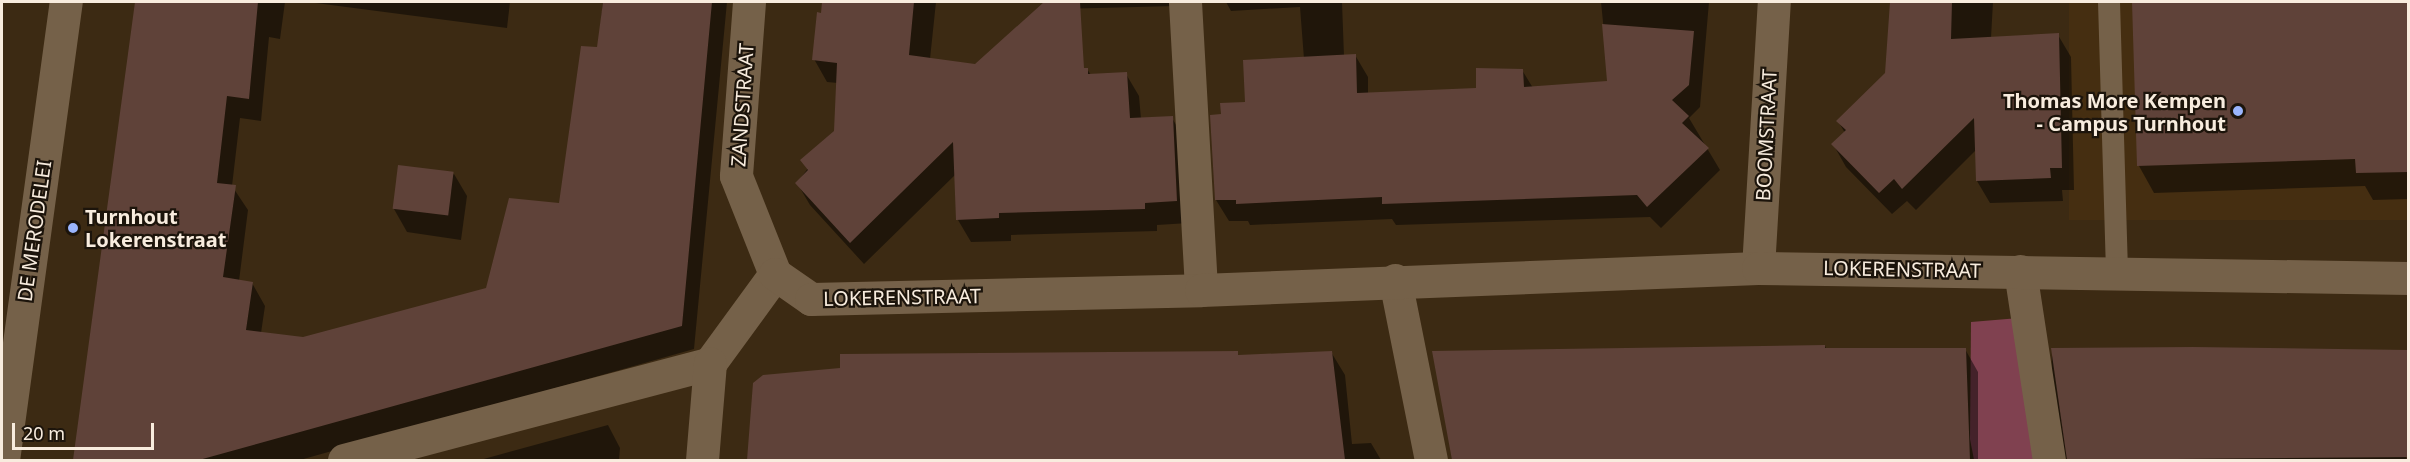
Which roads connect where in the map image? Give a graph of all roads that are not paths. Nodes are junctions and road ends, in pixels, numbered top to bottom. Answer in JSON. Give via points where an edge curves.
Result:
{"nodes":[{"id":1,"x":66,"y":2,"type":"edge"},
{"id":2,"x":749,"y":2,"type":"edge"},
{"id":3,"x":1185,"y":2,"type":"edge"},
{"id":4,"x":1774,"y":2,"type":"edge"},
{"id":5,"x":2109,"y":2,"type":"edge"},
{"id":6,"x":1758,"y":268,"type":"junction"},
{"id":7,"x":2020,"y":272,"type":"junction"},
{"id":8,"x":775,"y":274,"type":"junction"},
{"id":9,"x":2117,"y":274,"type":"junction"},
{"id":10,"x":2409,"y":278,"type":"edge"},
{"id":11,"x":1395,"y":280,"type":"junction"},
{"id":12,"x":1201,"y":290,"type":"junction"},
{"id":13,"x":710,"y":363,"type":"junction"},
{"id":14,"x":3,"y":460,"type":"edge"},
{"id":15,"x":344,"y":460,"type":"edge"},
{"id":16,"x":702,"y":460,"type":"edge"},
{"id":17,"x":1431,"y":460,"type":"edge"},
{"id":18,"x":2049,"y":460,"type":"edge"}],
"edges":[{"from":1,"to":14,"type":"street","name":"DE MERODELEI"},
{"from":2,"to":8,"type":"street","name":"ZANDSTRAAT","via":[[736,176]]},
{"from":3,"to":12,"type":"street"},
{"from":4,"to":6,"type":"street","name":"BOOMSTRAAT"},
{"from":5,"to":9,"type":"lane"},
{"from":6,"to":7,"type":"street","name":"LOKERENSTRAAT"},
{"from":6,"to":11,"type":"street","name":"LOKERENSTRAAT"},
{"from":7,"to":9,"type":"street","name":"LOKERENSTRAAT"},
{"from":7,"to":18,"type":"street"},
{"from":8,"to":12,"type":"street","name":"LOKERENSTRAAT","via":[[811,300]]},
{"from":8,"to":13,"type":"street"},
{"from":9,"to":10,"type":"street","name":"LOKERENSTRAAT"},
{"from":11,"to":12,"type":"street","name":"LOKERENSTRAAT"},
{"from":11,"to":17,"type":"street"},
{"from":13,"to":15,"type":"street"},
{"from":13,"to":16,"type":"street"}]}
